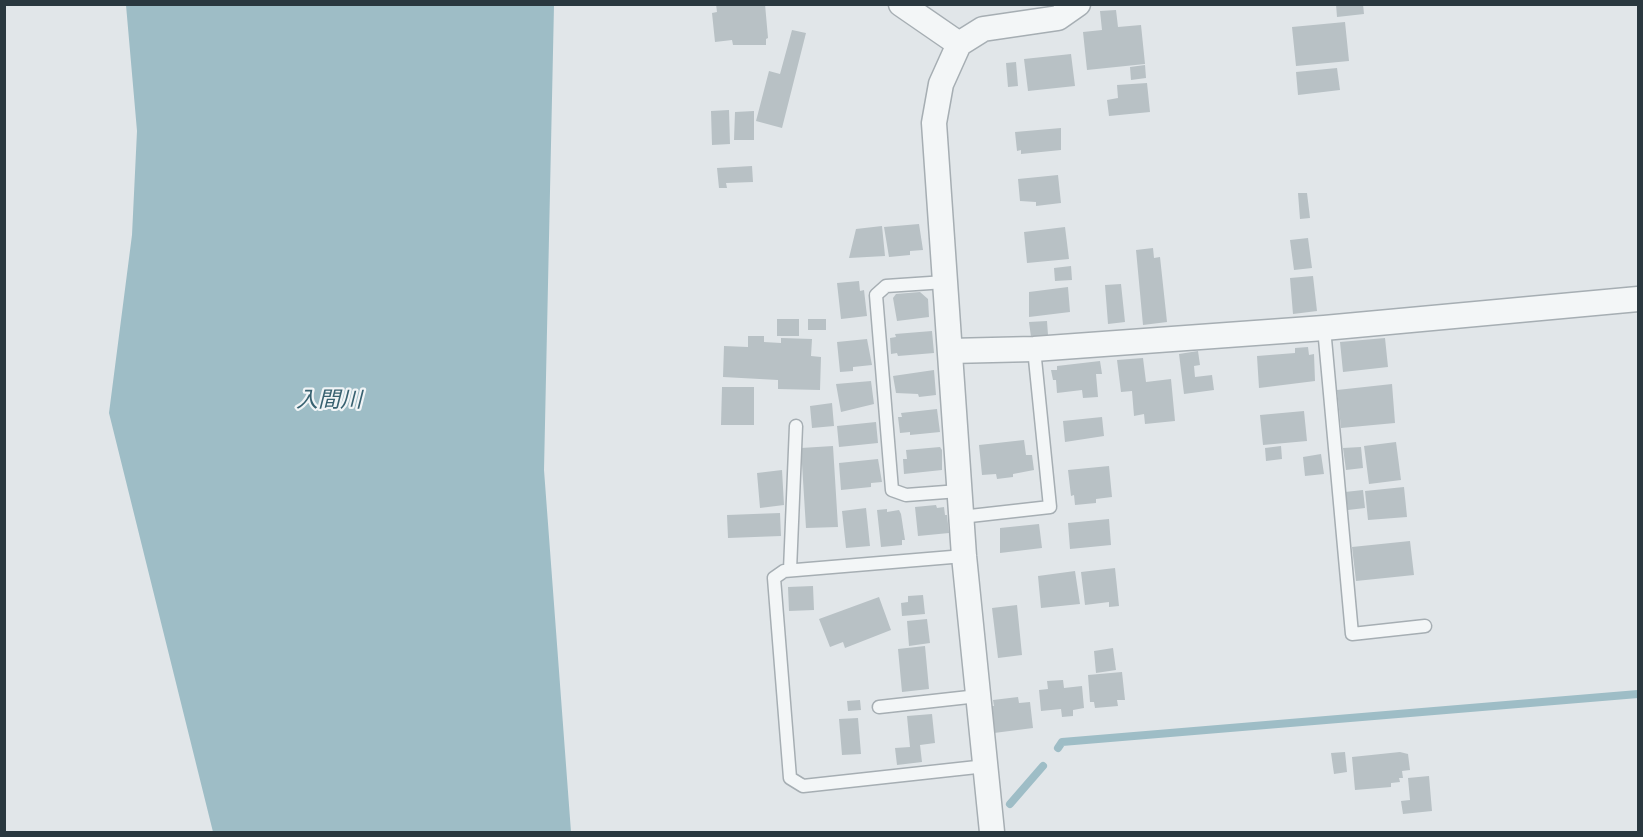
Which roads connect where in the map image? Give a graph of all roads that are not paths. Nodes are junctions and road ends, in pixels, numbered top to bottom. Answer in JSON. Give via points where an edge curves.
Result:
{"nodes":[{"id":1,"x":901,"y":4,"type":"edge"},
{"id":2,"x":1078,"y":4,"type":"edge"},
{"id":3,"x":958,"y":44,"type":"junction"},
{"id":4,"x":945,"y":282,"type":"junction"},
{"id":5,"x":1638,"y":299,"type":"edge"},
{"id":6,"x":1324,"y":328,"type":"junction"},
{"id":7,"x":1034,"y":349,"type":"junction"},
{"id":8,"x":950,"y":351,"type":"junction"},
{"id":9,"x":796,"y":426,"type":"dead end"},
{"id":10,"x":959,"y":491,"type":"junction"},
{"id":11,"x":961,"y":518,"type":"junction"},
{"id":12,"x":964,"y":556,"type":"junction"},
{"id":13,"x":790,"y":570,"type":"junction"},
{"id":14,"x":1425,"y":626,"type":"dead end"},
{"id":15,"x":978,"y":696,"type":"junction"},
{"id":16,"x":879,"y":707,"type":"dead end"},
{"id":17,"x":986,"y":766,"type":"junction"},
{"id":18,"x":992,"y":832,"type":"edge"}],
"edges":[{"from":1,"to":3,"type":"street"},
{"from":2,"to":3,"type":"street","via":[[1058,18],[982,29]]},
{"from":3,"to":4,"type":"street","via":[[941,84],[934,123]]},
{"from":4,"to":8,"type":"street"},
{"from":4,"to":10,"type":"lane","via":[[886,286],[876,295],[892,490],[906,495]]},
{"from":5,"to":6,"type":"street"},
{"from":6,"to":7,"type":"street"},
{"from":6,"to":14,"type":"lane","via":[[1352,634]]},
{"from":7,"to":8,"type":"street"},
{"from":7,"to":11,"type":"lane","via":[[1050,507]]},
{"from":8,"to":10,"type":"street"},
{"from":9,"to":13,"type":"lane"},
{"from":10,"to":11,"type":"street"},
{"from":11,"to":12,"type":"street"},
{"from":12,"to":13,"type":"lane"},
{"from":12,"to":15,"type":"street"},
{"from":13,"to":17,"type":"lane","via":[[774,578],[790,778],[803,786]]},
{"from":15,"to":16,"type":"lane"},
{"from":15,"to":17,"type":"street"},
{"from":17,"to":18,"type":"street"}]}
